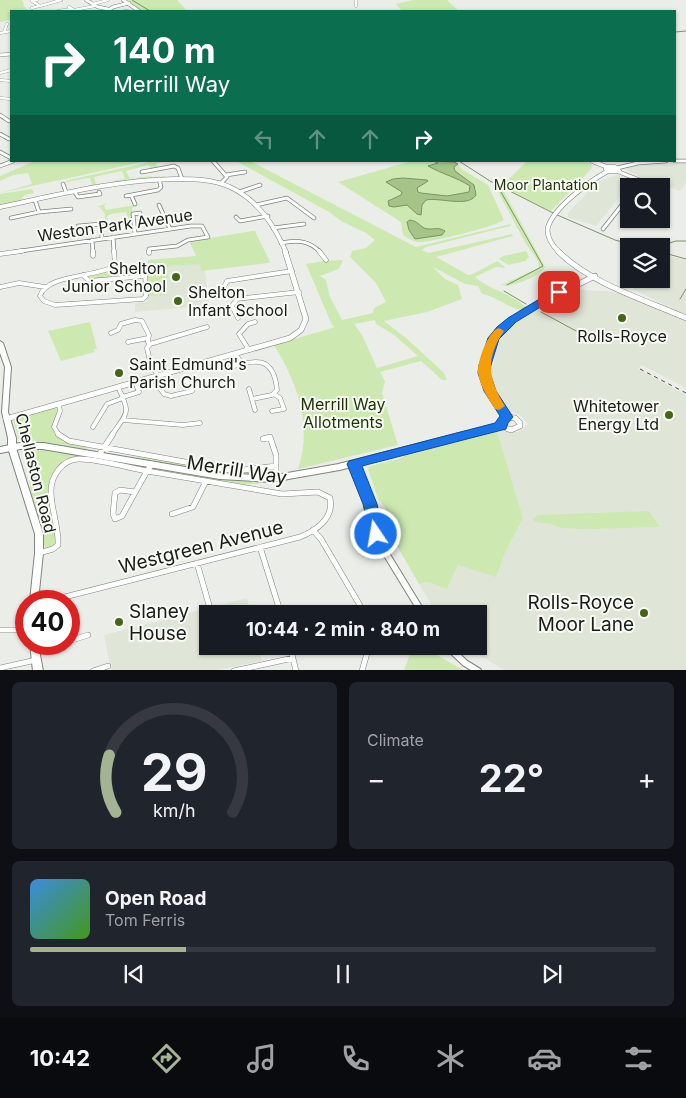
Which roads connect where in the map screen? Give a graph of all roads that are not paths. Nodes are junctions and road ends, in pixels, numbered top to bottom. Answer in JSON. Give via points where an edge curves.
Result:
{"nodes":[{"id":1,"x":37,"y":0,"type":"edge"},
{"id":2,"x":59,"y":0,"type":"edge"},
{"id":3,"x":86,"y":0,"type":"edge"},
{"id":4,"x":108,"y":0,"type":"edge"},
{"id":5,"x":123,"y":0,"type":"edge"},
{"id":6,"x":356,"y":0,"type":"edge"},
{"id":7,"x":31,"y":1,"type":"edge"},
{"id":8,"x":104,"y":1,"type":"edge"},
{"id":9,"x":129,"y":4,"type":"junction"},
{"id":10,"x":94,"y":5,"type":"junction"},
{"id":11,"x":39,"y":6,"type":"junction"},
{"id":12,"x":356,"y":6,"type":"dead end"},
{"id":13,"x":32,"y":8,"type":"dead end"},
{"id":14,"x":61,"y":10,"type":"edge"},
{"id":15,"x":107,"y":10,"type":"edge"},
{"id":16,"x":138,"y":10,"type":"edge"},
{"id":17,"x":7,"y":24,"type":"dead end"},
{"id":18,"x":10,"y":31,"type":"edge"},
{"id":19,"x":5,"y":32,"type":"junction"},
{"id":20,"x":0,"y":33,"type":"edge"},
{"id":21,"x":10,"y":35,"type":"edge"},
{"id":22,"x":0,"y":116,"type":"edge"},
{"id":23,"x":10,"y":122,"type":"dead end"},
{"id":24,"x":214,"y":162,"type":"edge"},
{"id":25,"x":594,"y":162,"type":"edge"},
{"id":26,"x":652,"y":162,"type":"edge"},
{"id":27,"x":608,"y":169,"type":"junction"},
{"id":28,"x":618,"y":170,"type":"junction"},
{"id":29,"x":142,"y":172,"type":"dead end"},
{"id":30,"x":245,"y":172,"type":"dead end"},
{"id":31,"x":226,"y":175,"type":"junction"},
{"id":32,"x":182,"y":178,"type":"junction"},
{"id":33,"x":636,"y":178,"type":"edge"},
{"id":34,"x":159,"y":179,"type":"junction"},
{"id":35,"x":221,"y":183,"type":"junction"},
{"id":36,"x":63,"y":184,"type":"dead end"},
{"id":37,"x":260,"y":185,"type":"dead end"},
{"id":38,"x":74,"y":191,"type":"junction"},
{"id":39,"x":66,"y":192,"type":"junction"},
{"id":40,"x":99,"y":192,"type":"dead end"},
{"id":41,"x":239,"y":192,"type":"junction"},
{"id":42,"x":131,"y":195,"type":"junction"},
{"id":43,"x":126,"y":196,"type":"dead end"},
{"id":44,"x":35,"y":200,"type":"junction"},
{"id":45,"x":135,"y":204,"type":"dead end"},
{"id":46,"x":160,"y":205,"type":"dead end"},
{"id":47,"x":256,"y":205,"type":"junction"},
{"id":48,"x":0,"y":207,"type":"edge"},
{"id":49,"x":620,"y":207,"type":"edge"},
{"id":50,"x":71,"y":209,"type":"dead end"},
{"id":51,"x":39,"y":212,"type":"junction"},
{"id":52,"x":140,"y":213,"type":"dead end"},
{"id":53,"x":268,"y":216,"type":"junction"},
{"id":54,"x":313,"y":216,"type":"dead end"},
{"id":55,"x":236,"y":217,"type":"dead end"},
{"id":56,"x":11,"y":218,"type":"dead end"},
{"id":57,"x":304,"y":224,"type":"dead end"},
{"id":58,"x":78,"y":226,"type":"dead end"},
{"id":59,"x":273,"y":228,"type":"junction"},
{"id":60,"x":170,"y":229,"type":"junction"},
{"id":61,"x":603,"y":229,"type":"dead end"},
{"id":62,"x":135,"y":234,"type":"junction"},
{"id":63,"x":113,"y":237,"type":"junction"},
{"id":64,"x":102,"y":238,"type":"junction"},
{"id":65,"x":92,"y":240,"type":"junction"},
{"id":66,"x":281,"y":243,"type":"junction"},
{"id":67,"x":149,"y":253,"type":"dead end"},
{"id":68,"x":0,"y":254,"type":"edge"},
{"id":69,"x":93,"y":256,"type":"dead end"},
{"id":70,"x":326,"y":260,"type":"dead end"},
{"id":71,"x":115,"y":266,"type":"junction"},
{"id":72,"x":292,"y":271,"type":"junction"},
{"id":73,"x":83,"y":275,"type":"junction"},
{"id":74,"x":145,"y":276,"type":"junction"},
{"id":75,"x":595,"y":276,"type":"junction"},
{"id":76,"x":0,"y":287,"type":"edge"},
{"id":77,"x":45,"y":287,"type":"junction"},
{"id":78,"x":299,"y":292,"type":"junction"},
{"id":79,"x":226,"y":296,"type":"dead end"},
{"id":80,"x":238,"y":318,"type":"dead end"},
{"id":81,"x":686,"y":318,"type":"edge"},
{"id":82,"x":256,"y":322,"type":"dead end"},
{"id":83,"x":207,"y":327,"type":"dead end"},
{"id":84,"x":111,"y":333,"type":"dead end"},
{"id":85,"x":148,"y":338,"type":"junction"},
{"id":86,"x":128,"y":342,"type":"dead end"},
{"id":87,"x":0,"y":343,"type":"edge"},
{"id":88,"x":150,"y":344,"type":"junction"},
{"id":89,"x":249,"y":350,"type":"junction"},
{"id":90,"x":235,"y":354,"type":"junction"},
{"id":91,"x":242,"y":364,"type":"junction"},
{"id":92,"x":228,"y":368,"type":"dead end"},
{"id":93,"x":158,"y":376,"type":"junction"},
{"id":94,"x":152,"y":377,"type":"junction"},
{"id":95,"x":194,"y":377,"type":"dead end"},
{"id":96,"x":135,"y":382,"type":"junction"},
{"id":97,"x":118,"y":387,"type":"junction"},
{"id":98,"x":249,"y":389,"type":"dead end"},
{"id":99,"x":274,"y":394,"type":"junction"},
{"id":100,"x":123,"y":397,"type":"junction"},
{"id":101,"x":252,"y":399,"type":"junction"},
{"id":102,"x":59,"y":404,"type":"junction"},
{"id":103,"x":255,"y":410,"type":"dead end"},
{"id":104,"x":272,"y":411,"type":"dead end"},
{"id":105,"x":507,"y":417,"type":"junction"},
{"id":106,"x":6,"y":419,"type":"junction"},
{"id":107,"x":123,"y":420,"type":"junction"},
{"id":108,"x":200,"y":423,"type":"dead end"},
{"id":109,"x":502,"y":426,"type":"junction"},
{"id":110,"x":94,"y":427,"type":"dead end"},
{"id":111,"x":263,"y":439,"type":"dead end"},
{"id":112,"x":12,"y":448,"type":"junction"},
{"id":113,"x":104,"y":448,"type":"junction"},
{"id":114,"x":0,"y":450,"type":"edge"},
{"id":115,"x":99,"y":455,"type":"junction"},
{"id":116,"x":69,"y":462,"type":"joint"},
{"id":117,"x":152,"y":464,"type":"junction"},
{"id":118,"x":354,"y":464,"type":"junction"},
{"id":119,"x":276,"y":466,"type":"junction"},
{"id":120,"x":147,"y":471,"type":"junction"},
{"id":121,"x":276,"y":478,"type":"junction"},
{"id":122,"x":206,"y":481,"type":"junction"},
{"id":123,"x":135,"y":492,"type":"junction"},
{"id":124,"x":322,"y":493,"type":"joint"},
{"id":125,"x":172,"y":514,"type":"dead end"},
{"id":126,"x":313,"y":530,"type":"junction"},
{"id":127,"x":260,"y":547,"type":"junction"},
{"id":128,"x":39,"y":553,"type":"junction"},
{"id":129,"x":197,"y":563,"type":"junction"},
{"id":130,"x":35,"y":590,"type":"edge"},
{"id":131,"x":80,"y":593,"type":"edge"},
{"id":132,"x":210,"y":605,"type":"dead end"},
{"id":133,"x":278,"y":605,"type":"edge"},
{"id":134,"x":360,"y":605,"type":"edge"},
{"id":135,"x":418,"y":605,"type":"edge"},
{"id":136,"x":0,"y":630,"type":"edge"},
{"id":137,"x":15,"y":630,"type":"edge"},
{"id":138,"x":88,"y":635,"type":"dead end"},
{"id":139,"x":80,"y":638,"type":"edge"},
{"id":140,"x":28,"y":655,"type":"edge"},
{"id":141,"x":36,"y":655,"type":"edge"},
{"id":142,"x":292,"y":655,"type":"edge"},
{"id":143,"x":366,"y":655,"type":"edge"},
{"id":144,"x":457,"y":655,"type":"edge"},
{"id":145,"x":293,"y":658,"type":"junction"},
{"id":146,"x":108,"y":666,"type":"dead end"},
{"id":147,"x":0,"y":668,"type":"edge"},
{"id":148,"x":38,"y":670,"type":"edge"},
{"id":149,"x":93,"y":670,"type":"edge"},
{"id":150,"x":234,"y":670,"type":"edge"},
{"id":151,"x":296,"y":670,"type":"edge"},
{"id":152,"x":362,"y":670,"type":"edge"},
{"id":153,"x":478,"y":670,"type":"edge"}],
"edges":[{"from":1,"to":7,"type":"street"},
{"from":2,"to":11,"type":"street"},
{"from":3,"to":10,"type":"street"},
{"from":4,"to":8,"type":"street"},
{"from":5,"to":9,"type":"street"},
{"from":6,"to":12,"type":"street"},
{"from":7,"to":11,"type":"street"},
{"from":8,"to":10,"type":"street"},
{"from":9,"to":15,"type":"street"},
{"from":9,"to":16,"type":"street"},
{"from":10,"to":14,"type":"street"},
{"from":10,"to":15,"type":"street"},
{"from":11,"to":13,"type":"street"},
{"from":17,"to":19,"type":"street"},
{"from":18,"to":19,"type":"street"},
{"from":19,"to":20,"type":"street"},
{"from":19,"to":21,"type":"street"},
{"from":22,"to":23,"type":"street"},
{"from":24,"to":31,"type":"street"},
{"from":25,"to":27,"type":"street"},
{"from":26,"to":28,"type":"street"},
{"from":27,"to":28,"type":"street"},
{"from":27,"to":75,"type":"street","via":[[589,182],[554,217],[548,228],[554,247],[566,259]]},
{"from":28,"to":33,"type":"street"},
{"from":29,"to":32,"type":"street","via":[[172,166],[178,168]]},
{"from":30,"to":31,"type":"street"},
{"from":31,"to":35,"type":"street"},
{"from":32,"to":34,"type":"street"},
{"from":32,"to":35,"type":"street"},
{"from":34,"to":38,"type":"street"},
{"from":34,"to":42,"type":"street","via":[[159,189]]},
{"from":35,"to":41,"type":"street"},
{"from":36,"to":39,"type":"street"},
{"from":37,"to":41,"type":"street"},
{"from":38,"to":39,"type":"street"},
{"from":38,"to":40,"type":"street","via":[[78,197]]},
{"from":39,"to":44,"type":"street"},
{"from":41,"to":47,"type":"street"},
{"from":42,"to":43,"type":"street"},
{"from":42,"to":45,"type":"street"},
{"from":44,"to":48,"type":"street"},
{"from":44,"to":51,"type":"street"},
{"from":46,"to":60,"type":"street"},
{"from":47,"to":53,"type":"street"},
{"from":47,"to":54,"type":"street","via":[[287,198]]},
{"from":49,"to":61,"type":"street"},
{"from":50,"to":51,"type":"street"},
{"from":51,"to":56,"type":"street"},
{"from":52,"to":62,"type":"street","via":[[133,214]]},
{"from":53,"to":55,"type":"street","via":[[240,221]]},
{"from":53,"to":59,"type":"street"},
{"from":57,"to":59,"type":"street"},
{"from":58,"to":64,"type":"street","via":[[101,224]]},
{"from":59,"to":66,"type":"street"},
{"from":60,"to":62,"type":"street","name":"Weston Park Avenue"},
{"from":60,"to":67,"type":"street","name":"Weston Park Avenue","via":[[197,225],[203,227],[208,237],[188,240],[177,248],[149,249]]},
{"from":62,"to":63,"type":"street","name":"Weston Park Avenue"},
{"from":63,"to":64,"type":"street","name":"Weston Park Avenue"},
{"from":63,"to":71,"type":"street"},
{"from":64,"to":65,"type":"street","name":"Weston Park Avenue"},
{"from":65,"to":68,"type":"street","name":"Weston Park Avenue"},
{"from":65,"to":69,"type":"street"},
{"from":66,"to":70,"type":"street","via":[[310,242]]},
{"from":66,"to":72,"type":"street"},
{"from":71,"to":73,"type":"street","via":[[107,271]]},
{"from":71,"to":74,"type":"street","via":[[124,270],[144,270]]},
{"from":72,"to":78,"type":"street"},
{"from":72,"to":79,"type":"street","via":[[233,279],[225,284]]},
{"from":73,"to":74,"type":"street","via":[[89,281]]},
{"from":73,"to":77,"type":"street"},
{"from":74,"to":77,"type":"street","via":[[146,296],[137,300],[55,305],[41,297]]},
{"from":75,"to":81,"type":"street"},
{"from":75,"to":105,"type":"street","via":[[542,301],[500,329],[493,338],[485,365],[485,378]]},
{"from":76,"to":77,"type":"street","via":[[22,283]]},
{"from":78,"to":80,"type":"street","via":[[237,299],[232,306]]},
{"from":78,"to":89,"type":"street","via":[[306,319],[301,330],[290,338]]},
{"from":82,"to":89,"type":"street","via":[[248,324],[239,334]]},
{"from":83,"to":88,"type":"street"},
{"from":84,"to":85,"type":"street","via":[[121,324],[139,320],[144,322]]},
{"from":85,"to":86,"type":"street"},
{"from":85,"to":88,"type":"street"},
{"from":87,"to":106,"type":"main road","name":"Chellaston Road","via":[[8,367],[4,399]]},
{"from":88,"to":93,"type":"street","via":[[148,359]]},
{"from":89,"to":90,"type":"street"},
{"from":90,"to":91,"type":"street"},
{"from":90,"to":93,"type":"street"},
{"from":91,"to":92,"type":"street"},
{"from":91,"to":99,"type":"street","via":[[258,361],[267,364],[277,386]]},
{"from":93,"to":94,"type":"street"},
{"from":94,"to":95,"type":"street","via":[[162,394],[168,397],[192,391],[186,380]]},
{"from":94,"to":96,"type":"street"},
{"from":96,"to":97,"type":"street"},
{"from":96,"to":100,"type":"street","via":[[139,392]]},
{"from":97,"to":100,"type":"street"},
{"from":97,"to":102,"type":"street"},
{"from":98,"to":101,"type":"street"},
{"from":99,"to":101,"type":"street"},
{"from":99,"to":104,"type":"street","via":[[280,398],[284,409]]},
{"from":100,"to":107,"type":"street","via":[[128,410]]},
{"from":100,"to":110,"type":"street","via":[[107,404]]},
{"from":101,"to":103,"type":"street"},
{"from":102,"to":106,"type":"street"},
{"from":102,"to":113,"type":"street","name":"Chellaston Road","via":[[60,411],[54,426],[60,436]]},
{"from":105,"to":109,"type":"street","via":[[501,421]]},
{"from":105,"to":109,"type":"street","name":"Merrill Way","via":[[518,419],[520,426],[511,430]]},
{"from":106,"to":112,"type":"main road","name":"Chellaston Road"},
{"from":107,"to":108,"type":"street","via":[[183,425]]},
{"from":107,"to":113,"type":"street"},
{"from":109,"to":118,"type":"street","name":"Merrill Way"},
{"from":111,"to":119,"type":"street","name":"Merrill Way","via":[[270,437]]},
{"from":112,"to":114,"type":"street","name":"Merrill Way"},
{"from":112,"to":115,"type":"street","name":"Merrill Way","via":[[43,446]]},
{"from":112,"to":128,"type":"main road","name":"Chellaston Road","via":[[36,520]]},
{"from":113,"to":115,"type":"street"},
{"from":113,"to":119,"type":"street","name":"Merrill Way","via":[[235,471]]},
{"from":115,"to":117,"type":"street","name":"Merrill Way"},
{"from":116,"to":120,"type":"street","name":"Merrill Way","via":[[80,459]]},
{"from":116,"to":128,"type":"street","name":"Chellaston Road","via":[[55,472],[52,480],[58,545]]},
{"from":117,"to":120,"type":"street"},
{"from":117,"to":121,"type":"street","name":"Merrill Way","via":[[232,478]]},
{"from":118,"to":121,"type":"street","name":"Merrill Way"},
{"from":118,"to":135,"type":"street","via":[[370,504],[379,542]]},
{"from":119,"to":121,"type":"street","name":"Merrill Way"},
{"from":120,"to":122,"type":"street","name":"Merrill Way"},
{"from":120,"to":123,"type":"street"},
{"from":122,"to":124,"type":"street","name":"Merrill Way","via":[[282,494]]},
{"from":122,"to":125,"type":"street","via":[[193,507]]},
{"from":123,"to":123,"type":"street","via":[[122,516],[114,518],[115,493],[121,490]]},
{"from":124,"to":126,"type":"street","name":"Westgreen Avenue","via":[[331,499],[331,507],[327,518]]},
{"from":126,"to":127,"type":"street","name":"Westgreen Avenue","via":[[300,537]]},
{"from":126,"to":134,"type":"street"},
{"from":127,"to":129,"type":"street","name":"Westgreen Avenue"},
{"from":127,"to":133,"type":"street"},
{"from":128,"to":130,"type":"main road","name":"Chellaston Road"},
{"from":129,"to":131,"type":"street","name":"Westgreen Avenue"},
{"from":129,"to":132,"type":"street"},
{"from":136,"to":137,"type":"street"},
{"from":138,"to":139,"type":"street"},
{"from":140,"to":147,"type":"street"},
{"from":141,"to":148,"type":"main road"},
{"from":142,"to":145,"type":"street"},
{"from":143,"to":152,"type":"street"},
{"from":144,"to":153,"type":"street"},
{"from":145,"to":150,"type":"street"},
{"from":145,"to":151,"type":"street"},
{"from":146,"to":149,"type":"street"}]}
